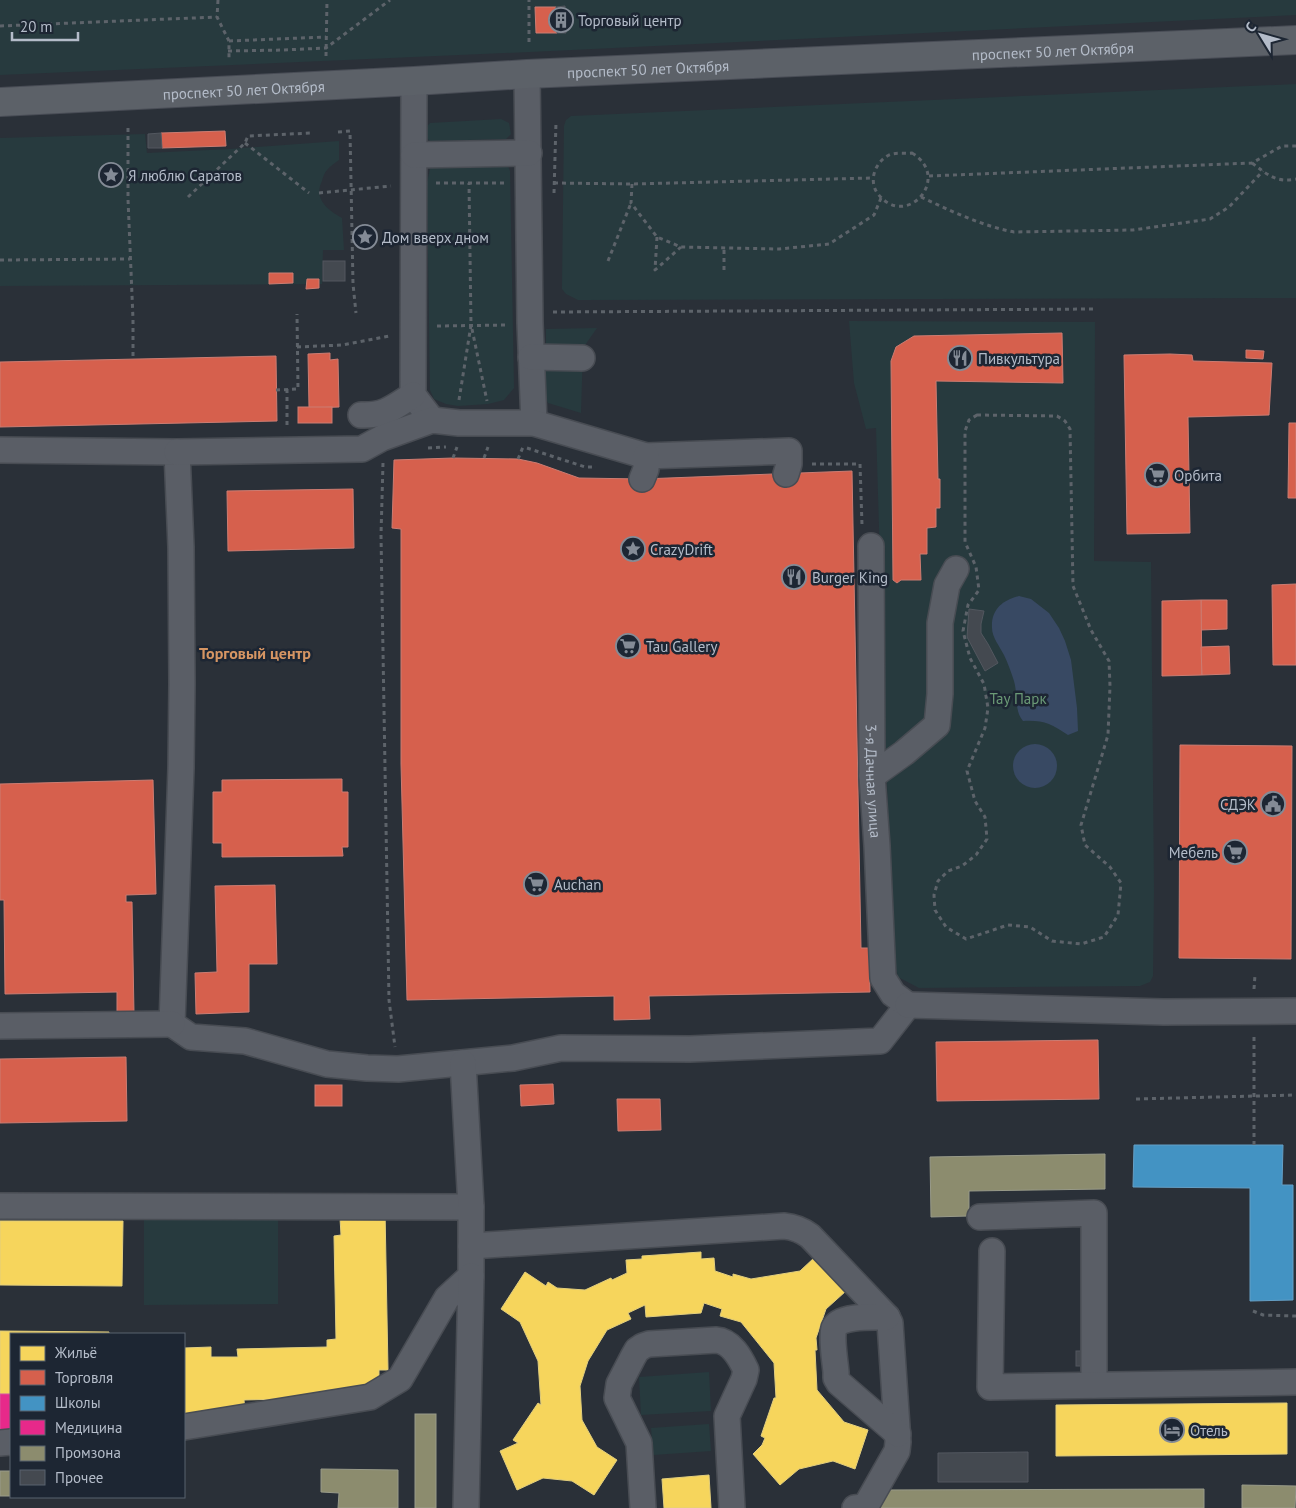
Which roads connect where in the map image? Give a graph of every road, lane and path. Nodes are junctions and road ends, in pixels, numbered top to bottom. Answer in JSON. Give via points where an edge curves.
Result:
{"nodes":[{"id":1,"x":218,"y":0,"type":"edge"},
{"id":2,"x":327,"y":0,"type":"edge"},
{"id":3,"x":390,"y":0,"type":"edge"},
{"id":4,"x":529,"y":0,"type":"edge"},
{"id":5,"x":217,"y":17,"type":"junction"},
{"id":6,"x":0,"y":26,"type":"edge"},
{"id":7,"x":326,"y":37,"type":"junction"},
{"id":8,"x":1296,"y":40,"type":"edge"},
{"id":9,"x":228,"y":41,"type":"junction"},
{"id":10,"x":529,"y":42,"type":"dead end"},
{"id":11,"x":326,"y":48,"type":"junction"},
{"id":12,"x":228,"y":51,"type":"junction"},
{"id":13,"x":326,"y":56,"type":"dead end"},
{"id":14,"x":228,"y":60,"type":"dead end"},
{"id":15,"x":528,"y":74,"type":"junction"},
{"id":16,"x":414,"y":81,"type":"junction"},
{"id":17,"x":0,"y":102,"type":"edge"},
{"id":18,"x":128,"y":128,"type":"dead end"},
{"id":19,"x":338,"y":132,"type":"dead end"},
{"id":20,"x":312,"y":133,"type":"dead end"},
{"id":21,"x":246,"y":143,"type":"junction"},
{"id":22,"x":1296,"y":146,"type":"edge"},
{"id":23,"x":529,"y":153,"type":"junction"},
{"id":24,"x":414,"y":155,"type":"junction"},
{"id":25,"x":1252,"y":163,"type":"junction"},
{"id":26,"x":1264,"y":172,"type":"junction"},
{"id":27,"x":929,"y":176,"type":"junction"},
{"id":28,"x":872,"y":178,"type":"junction"},
{"id":29,"x":1296,"y":179,"type":"edge"},
{"id":30,"x":435,"y":183,"type":"dead end"},
{"id":31,"x":469,"y":183,"type":"junction"},
{"id":32,"x":510,"y":183,"type":"dead end"},
{"id":33,"x":554,"y":183,"type":"dead end"},
{"id":34,"x":632,"y":184,"type":"junction"},
{"id":35,"x":396,"y":186,"type":"dead end"},
{"id":36,"x":352,"y":190,"type":"junction"},
{"id":37,"x":309,"y":193,"type":"dead end"},
{"id":38,"x":319,"y":193,"type":"dead end"},
{"id":39,"x":922,"y":196,"type":"junction"},
{"id":40,"x":188,"y":197,"type":"dead end"},
{"id":41,"x":881,"y":198,"type":"junction"},
{"id":42,"x":631,"y":203,"type":"junction"},
{"id":43,"x":657,"y":237,"type":"junction"},
{"id":44,"x":681,"y":247,"type":"junction"},
{"id":45,"x":724,"y":248,"type":"junction"},
{"id":46,"x":130,"y":259,"type":"junction"},
{"id":47,"x":0,"y":260,"type":"edge"},
{"id":48,"x":608,"y":260,"type":"dead end"},
{"id":49,"x":724,"y":270,"type":"dead end"},
{"id":50,"x":1097,"y":309,"type":"dead end"},
{"id":51,"x":356,"y":312,"type":"dead end"},
{"id":52,"x":552,"y":312,"type":"dead end"},
{"id":53,"x":297,"y":314,"type":"dead end"},
{"id":54,"x":471,"y":325,"type":"junction"},
{"id":55,"x":514,"y":325,"type":"dead end"},
{"id":56,"x":429,"y":326,"type":"dead end"},
{"id":57,"x":397,"y":334,"type":"dead end"},
{"id":58,"x":297,"y":347,"type":"junction"},
{"id":59,"x":531,"y":357,"type":"junction"},
{"id":60,"x":133,"y":358,"type":"dead end"},
{"id":61,"x":582,"y":358,"type":"dead end"},
{"id":62,"x":287,"y":389,"type":"junction"},
{"id":63,"x":276,"y":390,"type":"dead end"},
{"id":64,"x":413,"y":395,"type":"junction"},
{"id":65,"x":488,"y":404,"type":"dead end"},
{"id":66,"x":458,"y":406,"type":"dead end"},
{"id":67,"x":361,"y":415,"type":"dead end"},
{"id":68,"x":432,"y":420,"type":"junction"},
{"id":69,"x":534,"y":423,"type":"junction"},
{"id":70,"x":372,"y":444,"type":"junction"},
{"id":71,"x":457,"y":446,"type":"dead end"},
{"id":72,"x":488,"y":446,"type":"dead end"},
{"id":73,"x":523,"y":447,"type":"dead end"},
{"id":74,"x":0,"y":450,"type":"edge"},
{"id":75,"x":288,"y":450,"type":"junction"},
{"id":76,"x":177,"y":452,"type":"junction"},
{"id":77,"x":453,"y":458,"type":"dead end"},
{"id":78,"x":484,"y":458,"type":"dead end"},
{"id":79,"x":518,"y":459,"type":"dead end"},
{"id":80,"x":787,"y":462,"type":"dead end"},
{"id":81,"x":871,"y":546,"type":"dead end"},
{"id":82,"x":956,"y":569,"type":"dead end"},
{"id":83,"x":872,"y":776,"type":"junction"},
{"id":84,"x":987,"y":839,"type":"joint"},
{"id":85,"x":908,"y":1005,"type":"junction"},
{"id":86,"x":1296,"y":1011,"type":"edge"},
{"id":87,"x":172,"y":1024,"type":"junction"},
{"id":88,"x":0,"y":1026,"type":"edge"},
{"id":89,"x":1254,"y":1032,"type":"dead end"},
{"id":90,"x":463,"y":1063,"type":"junction"},
{"id":91,"x":398,"y":1070,"type":"junction"},
{"id":92,"x":1296,"y":1095,"type":"edge"},
{"id":93,"x":1253,"y":1096,"type":"junction"},
{"id":94,"x":1136,"y":1099,"type":"dead end"},
{"id":95,"x":1254,"y":1145,"type":"dead end"},
{"id":96,"x":0,"y":1206,"type":"edge"},
{"id":97,"x":472,"y":1207,"type":"junction"},
{"id":98,"x":980,"y":1217,"type":"dead end"},
{"id":99,"x":471,"y":1246,"type":"junction"},
{"id":100,"x":992,"y":1251,"type":"dead end"},
{"id":101,"x":471,"y":1276,"type":"junction"},
{"id":102,"x":1253,"y":1311,"type":"dead end"},
{"id":103,"x":1296,"y":1316,"type":"edge"},
{"id":104,"x":887,"y":1317,"type":"junction"},
{"id":105,"x":1296,"y":1382,"type":"edge"},
{"id":106,"x":1094,"y":1385,"type":"junction"},
{"id":107,"x":185,"y":1427,"type":"edge"},
{"id":108,"x":898,"y":1434,"type":"junction"},
{"id":109,"x":466,"y":1508,"type":"edge"},
{"id":110,"x":643,"y":1508,"type":"edge"},
{"id":111,"x":732,"y":1508,"type":"edge"},
{"id":112,"x":855,"y":1508,"type":"edge"},
{"id":113,"x":859,"y":1508,"type":"edge"}],
"edges":[{"from":1,"to":5,"type":"path"},
{"from":2,"to":7,"type":"path"},
{"from":3,"to":11,"type":"path"},
{"from":4,"to":10,"type":"path"},
{"from":5,"to":6,"type":"path"},
{"from":5,"to":9,"type":"path"},
{"from":7,"to":9,"type":"path"},
{"from":7,"to":11,"type":"path"},
{"from":8,"to":15,"type":"main road","name":"проспект 50 лет Октября"},
{"from":9,"to":12,"type":"path"},
{"from":11,"to":12,"type":"path"},
{"from":11,"to":13,"type":"path"},
{"from":12,"to":14,"type":"path"},
{"from":15,"to":16,"type":"main road","name":"проспект 50 лет Октября"},
{"from":15,"to":23,"type":"lane"},
{"from":16,"to":17,"type":"main road","name":"проспект 50 лет Октября"},
{"from":16,"to":24,"type":"lane"},
{"from":18,"to":46,"type":"path"},
{"from":19,"to":36,"type":"path","via":[[350,131]]},
{"from":20,"to":21,"type":"path","via":[[248,136]]},
{"from":21,"to":37,"type":"path"},
{"from":21,"to":40,"type":"path"},
{"from":22,"to":25,"type":"path","via":[[1282,146]]},
{"from":23,"to":24,"type":"lane"},
{"from":23,"to":59,"type":"lane"},
{"from":24,"to":64,"type":"lane"},
{"from":25,"to":26,"type":"path"},
{"from":25,"to":27,"type":"path"},
{"from":26,"to":29,"type":"path","via":[[1285,181]]},
{"from":26,"to":39,"type":"path","via":[[1229,207],[1210,219],[1133,230],[1014,232],[948,209]]},
{"from":27,"to":28,"type":"path","via":[[921,159],[912,153],[891,154],[880,162]]},
{"from":27,"to":39,"type":"path"},
{"from":28,"to":34,"type":"path"},
{"from":28,"to":41,"type":"path","via":[[875,191]]},
{"from":30,"to":31,"type":"path"},
{"from":31,"to":32,"type":"path"},
{"from":31,"to":54,"type":"path"},
{"from":33,"to":34,"type":"path"},
{"from":34,"to":42,"type":"path"},
{"from":35,"to":36,"type":"path"},
{"from":36,"to":38,"type":"path"},
{"from":36,"to":51,"type":"path"},
{"from":39,"to":41,"type":"path","via":[[906,206],[894,206]]},
{"from":41,"to":45,"type":"path","via":[[874,215],[829,244],[779,249]]},
{"from":42,"to":43,"type":"path"},
{"from":42,"to":48,"type":"path"},
{"from":43,"to":44,"type":"path"},
{"from":43,"to":44,"type":"path","via":[[655,270]]},
{"from":44,"to":45,"type":"path"},
{"from":45,"to":49,"type":"path"},
{"from":46,"to":47,"type":"path"},
{"from":46,"to":60,"type":"path"},
{"from":50,"to":52,"type":"path"},
{"from":53,"to":58,"type":"path"},
{"from":54,"to":55,"type":"path"},
{"from":54,"to":56,"type":"path"},
{"from":54,"to":65,"type":"path"},
{"from":54,"to":66,"type":"path"},
{"from":57,"to":58,"type":"path","via":[[342,345]]},
{"from":58,"to":62,"type":"path","via":[[298,389]]},
{"from":59,"to":61,"type":"lane"},
{"from":59,"to":69,"type":"lane"},
{"from":62,"to":63,"type":"path"},
{"from":62,"to":75,"type":"path"},
{"from":64,"to":67,"type":"lane","via":[[391,410],[374,416]]},
{"from":64,"to":68,"type":"lane"},
{"from":68,"to":69,"type":"lane"},
{"from":68,"to":70,"type":"lane"},
{"from":69,"to":80,"type":"lane","via":[[644,468]]},
{"from":70,"to":75,"type":"lane"},
{"from":70,"to":91,"type":"path","via":[[381,535],[389,990]]},
{"from":71,"to":77,"type":"path"},
{"from":72,"to":78,"type":"path"},
{"from":73,"to":79,"type":"path"},
{"from":74,"to":76,"type":"lane"},
{"from":75,"to":76,"type":"lane"},
{"from":76,"to":87,"type":"lane","via":[[182,684]]},
{"from":81,"to":83,"type":"lane","name":"3-я Дачная улица"},
{"from":82,"to":83,"type":"lane","via":[[947,585],[940,622],[937,725]]},
{"from":83,"to":85,"type":"lane","name":"3-я Дачная улица","via":[[868,847],[883,978],[893,994]]},
{"from":84,"to":84,"type":"path","via":[[985,817],[974,801],[967,771],[984,728],[988,708],[984,684],[970,658],[963,631],[968,606],[979,590],[976,567],[965,542],[965,431],[969,420],[977,415],[1057,416],[1070,429],[1073,586],[1091,630],[1109,661],[1108,735],[1081,825],[1086,844],[1121,883],[1118,915],[1104,937],[1081,944],[1052,941],[1030,927],[1008,925],[966,939],[946,927],[935,910],[934,895],[938,881],[976,855]]},
{"from":85,"to":86,"type":"lane","via":[[1164,1012]]},
{"from":85,"to":90,"type":"lane","via":[[880,1041],[690,1049],[561,1048],[513,1058]]},
{"from":87,"to":88,"type":"lane"},
{"from":87,"to":91,"type":"lane","via":[[191,1037],[245,1041],[327,1064]]},
{"from":89,"to":93,"type":"path"},
{"from":90,"to":91,"type":"lane"},
{"from":90,"to":97,"type":"lane"},
{"from":92,"to":93,"type":"path"},
{"from":93,"to":94,"type":"path"},
{"from":93,"to":95,"type":"path"},
{"from":96,"to":97,"type":"lane"},
{"from":97,"to":99,"type":"lane"},
{"from":98,"to":106,"type":"lane","via":[[1094,1213]]},
{"from":99,"to":101,"type":"lane"},
{"from":99,"to":104,"type":"lane","via":[[794,1226],[810,1236]]},
{"from":100,"to":106,"type":"lane","via":[[990,1387]]},
{"from":101,"to":107,"type":"lane","via":[[447,1298],[400,1379],[370,1397]]},
{"from":101,"to":109,"type":"lane"},
{"from":102,"to":103,"type":"path","via":[[1263,1315]]},
{"from":104,"to":108,"type":"lane","via":[[891,1329]]},
{"from":104,"to":108,"type":"lane","via":[[846,1319],[835,1326],[836,1378]]},
{"from":105,"to":106,"type":"lane"},
{"from":108,"to":113,"type":"lane","via":[[893,1459],[867,1504]]},
{"from":110,"to":111,"type":"lane","via":[[639,1443],[616,1398],[619,1384],[632,1357],[643,1346],[722,1340],[736,1353],[746,1370],[727,1416]]},
{"from":112,"to":113,"type":"lane"}]}
